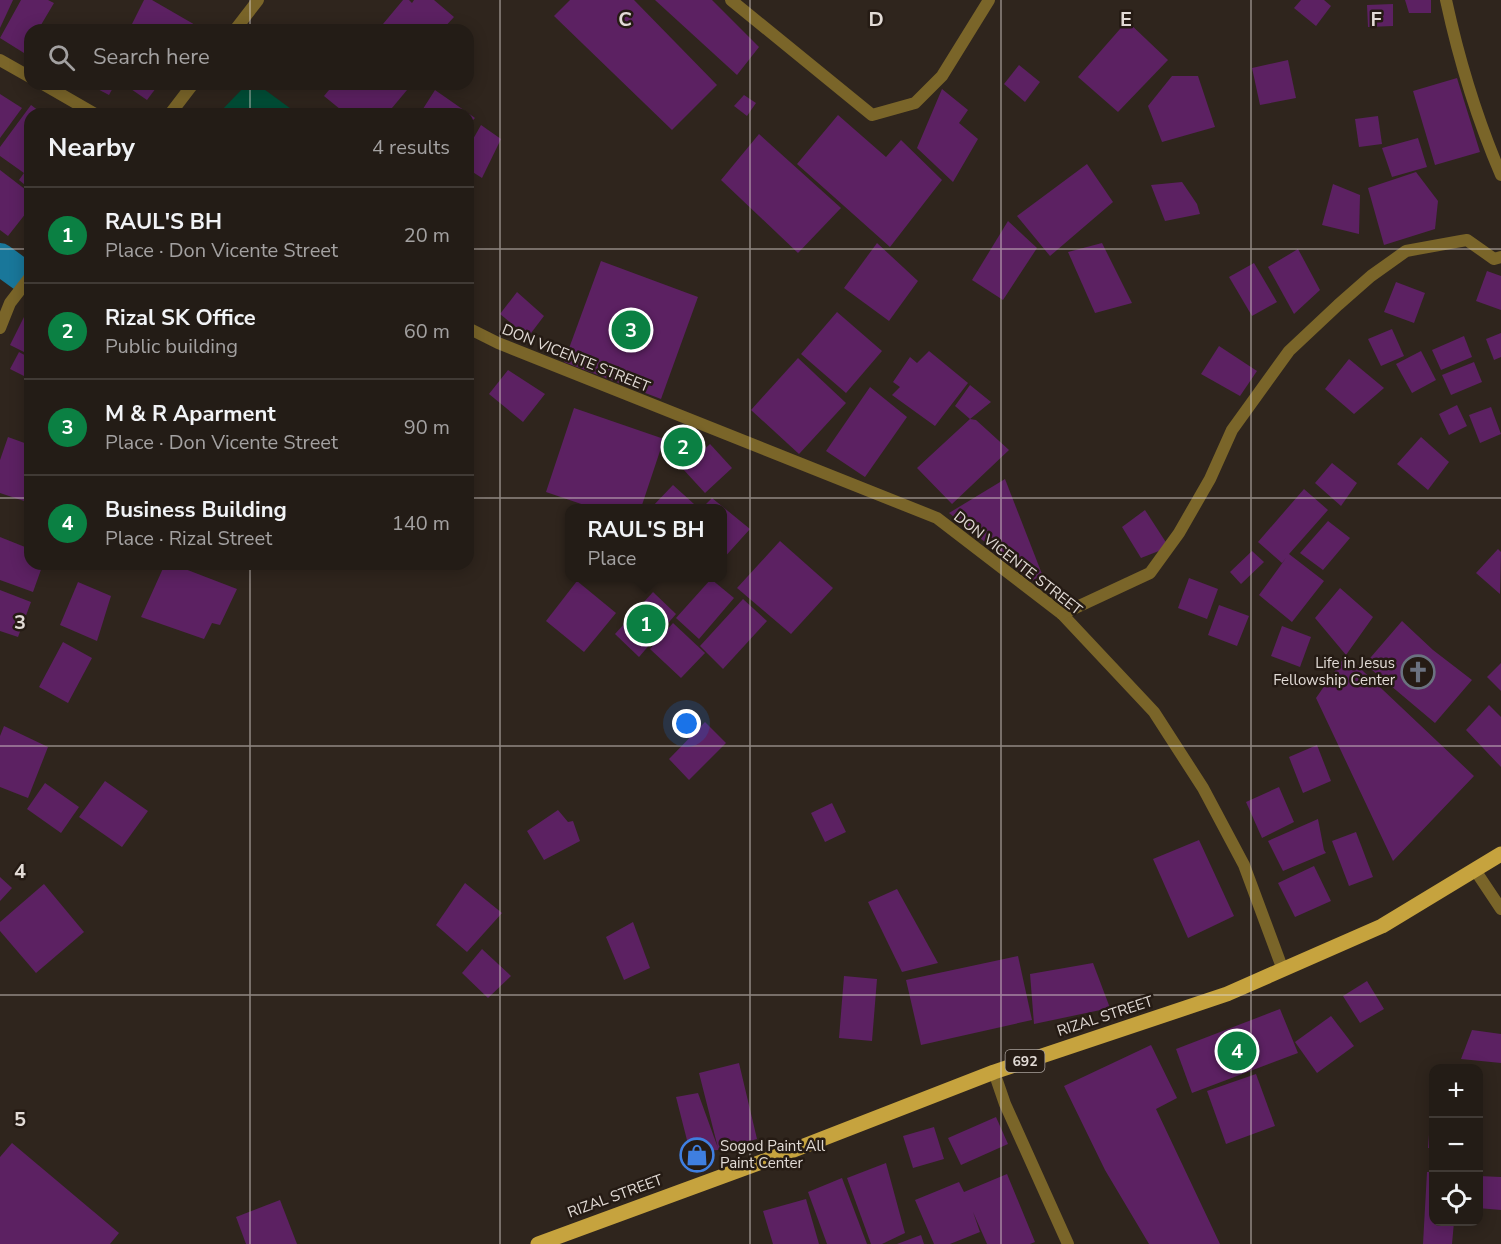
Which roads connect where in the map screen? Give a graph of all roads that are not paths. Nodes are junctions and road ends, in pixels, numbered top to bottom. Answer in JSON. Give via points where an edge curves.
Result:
{"nodes":[{"id":1,"x":258,"y":0,"type":"edge"},
{"id":2,"x":731,"y":0,"type":"edge"},
{"id":3,"x":989,"y":0,"type":"edge"},
{"id":4,"x":1446,"y":0,"type":"edge"},
{"id":5,"x":240,"y":24,"type":"edge"},
{"id":6,"x":0,"y":60,"type":"edge"},
{"id":7,"x":24,"y":74,"type":"edge"},
{"id":8,"x":53,"y":90,"type":"edge"},
{"id":9,"x":188,"y":90,"type":"edge"},
{"id":10,"x":84,"y":108,"type":"edge"},
{"id":11,"x":175,"y":108,"type":"edge"},
{"id":12,"x":1501,"y":175,"type":"edge"},
{"id":13,"x":1501,"y":257,"type":"edge"},
{"id":14,"x":24,"y":285,"type":"edge"},
{"id":15,"x":0,"y":328,"type":"edge"},
{"id":16,"x":474,"y":331,"type":"edge"},
{"id":17,"x":1062,"y":614,"type":"junction"},
{"id":18,"x":1501,"y":854,"type":"edge"},
{"id":19,"x":1475,"y":870,"type":"junction"},
{"id":20,"x":1501,"y":909,"type":"edge"},
{"id":21,"x":1283,"y":970,"type":"junction"},
{"id":22,"x":994,"y":1072,"type":"junction"},
{"id":23,"x":538,"y":1244,"type":"edge"},
{"id":24,"x":1068,"y":1244,"type":"edge"}],
"edges":[{"from":1,"to":5,"type":"street"},
{"from":2,"to":3,"type":"street","via":[[872,115],[915,103],[942,76]]},
{"from":4,"to":12,"type":"street","via":[[1486,141]]},
{"from":6,"to":7,"type":"street"},
{"from":8,"to":10,"type":"street"},
{"from":9,"to":11,"type":"street"},
{"from":13,"to":17,"type":"street","via":[[1494,259],[1467,240],[1406,251],[1371,276],[1289,351],[1232,430],[1179,533],[1150,573]]},
{"from":14,"to":15,"type":"street","via":[[10,303]]},
{"from":16,"to":17,"type":"street","name":"DON VICENTE STREET","via":[[937,518]]},
{"from":17,"to":21,"type":"street","name":"DON VICENTE STREET","via":[[1154,712],[1203,788],[1244,865]]},
{"from":18,"to":19,"type":"main road","name":"RIZAL STREET","number":"692"},
{"from":19,"to":20,"type":"street"},
{"from":19,"to":21,"type":"main road","name":"RIZAL STREET","number":"692","via":[[1382,926]]},
{"from":21,"to":22,"type":"main road","name":"RIZAL STREET","number":"692","via":[[1227,994]]},
{"from":22,"to":23,"type":"main road","name":"RIZAL STREET","number":"692"},
{"from":22,"to":24,"type":"street"}]}
